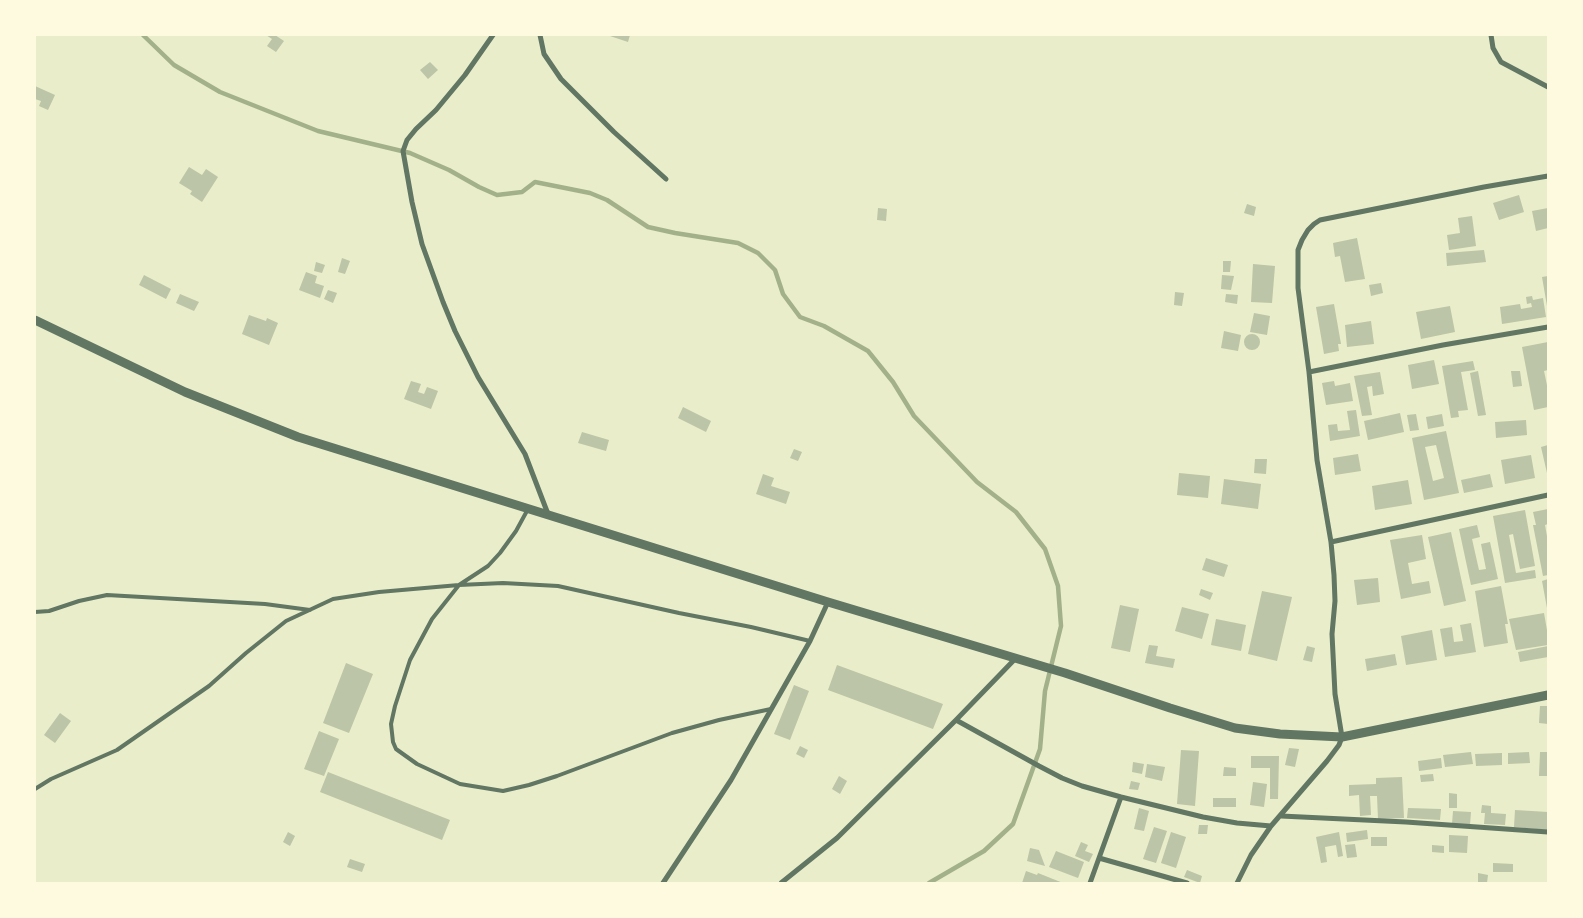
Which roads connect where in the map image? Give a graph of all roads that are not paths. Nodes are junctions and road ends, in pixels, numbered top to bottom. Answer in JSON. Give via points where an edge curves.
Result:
{"nodes":[{"id":1,"x":493,"y":35,"type":"edge"},
{"id":2,"x":540,"y":35,"type":"edge"},
{"id":3,"x":1491,"y":35,"type":"edge"},
{"id":4,"x":1548,"y":87,"type":"edge"},
{"id":5,"x":1548,"y":176,"type":"edge"},
{"id":6,"x":666,"y":179,"type":"dead end"},
{"id":7,"x":35,"y":320,"type":"edge"},
{"id":8,"x":1548,"y":327,"type":"edge"},
{"id":9,"x":1309,"y":372,"type":"junction"},
{"id":10,"x":1548,"y":495,"type":"edge"},
{"id":11,"x":528,"y":510,"type":"junction"},
{"id":12,"x":548,"y":516,"type":"junction"},
{"id":13,"x":1331,"y":542,"type":"junction"},
{"id":14,"x":459,"y":585,"type":"junction"},
{"id":15,"x":828,"y":602,"type":"junction"},
{"id":16,"x":310,"y":610,"type":"junction"},
{"id":17,"x":35,"y":612,"type":"edge"},
{"id":18,"x":810,"y":641,"type":"junction"},
{"id":19,"x":1015,"y":659,"type":"junction"},
{"id":20,"x":1548,"y":695,"type":"edge"},
{"id":21,"x":771,"y":710,"type":"junction"},
{"id":22,"x":956,"y":720,"type":"junction"},
{"id":23,"x":1342,"y":737,"type":"junction"},
{"id":24,"x":35,"y":789,"type":"edge"},
{"id":25,"x":1121,"y":797,"type":"junction"},
{"id":26,"x":1281,"y":816,"type":"junction"},
{"id":27,"x":1271,"y":826,"type":"junction"},
{"id":28,"x":1548,"y":832,"type":"edge"},
{"id":29,"x":1099,"y":858,"type":"junction"},
{"id":30,"x":663,"y":883,"type":"edge"},
{"id":31,"x":781,"y":883,"type":"edge"},
{"id":32,"x":1090,"y":883,"type":"edge"},
{"id":33,"x":1187,"y":883,"type":"edge"},
{"id":34,"x":1237,"y":883,"type":"edge"}],
"edges":[{"from":1,"to":12,"type":"street","via":[[465,75],[407,140],[403,151],[422,244],[443,302],[478,377],[525,454]]},
{"from":2,"to":6,"type":"street","via":[[544,54],[561,79]]},
{"from":3,"to":4,"type":"street","via":[[1493,48],[1501,62]]},
{"from":5,"to":9,"type":"street","via":[[1339,216],[1314,224],[1298,250],[1297,268]]},
{"from":7,"to":11,"type":"street","via":[[185,392],[298,436]]},
{"from":8,"to":9,"type":"street"},
{"from":9,"to":13,"type":"street","via":[[1317,460]]},
{"from":10,"to":13,"type":"street"},
{"from":11,"to":12,"type":"street"},
{"from":11,"to":14,"type":"lane","via":[[500,553],[488,566]]},
{"from":12,"to":15,"type":"street"},
{"from":13,"to":23,"type":"street","via":[[1335,587],[1332,634],[1335,694]]},
{"from":14,"to":16,"type":"lane","via":[[378,592],[333,600]]},
{"from":14,"to":18,"type":"lane","via":[[558,586]]},
{"from":14,"to":21,"type":"lane","via":[[432,619],[410,660],[391,724],[396,749],[417,764],[460,784],[503,791],[529,785],[672,733]]},
{"from":15,"to":18,"type":"street"},
{"from":15,"to":19,"type":"street"},
{"from":16,"to":17,"type":"lane","via":[[265,604],[107,595]]},
{"from":16,"to":24,"type":"lane","via":[[286,621],[209,686],[117,750]]},
{"from":18,"to":21,"type":"street"},
{"from":19,"to":22,"type":"street"},
{"from":19,"to":23,"type":"street","via":[[1235,728]]},
{"from":20,"to":23,"type":"street"},
{"from":21,"to":30,"type":"street","via":[[731,780]]},
{"from":22,"to":25,"type":"street","via":[[1062,778]]},
{"from":22,"to":31,"type":"street","via":[[837,838]]},
{"from":23,"to":26,"type":"street","via":[[1327,761]]},
{"from":25,"to":27,"type":"street","via":[[1237,823]]},
{"from":25,"to":29,"type":"street"},
{"from":26,"to":27,"type":"street"},
{"from":26,"to":28,"type":"street"},
{"from":27,"to":34,"type":"street"},
{"from":29,"to":32,"type":"street"},
{"from":29,"to":33,"type":"street"}]}
